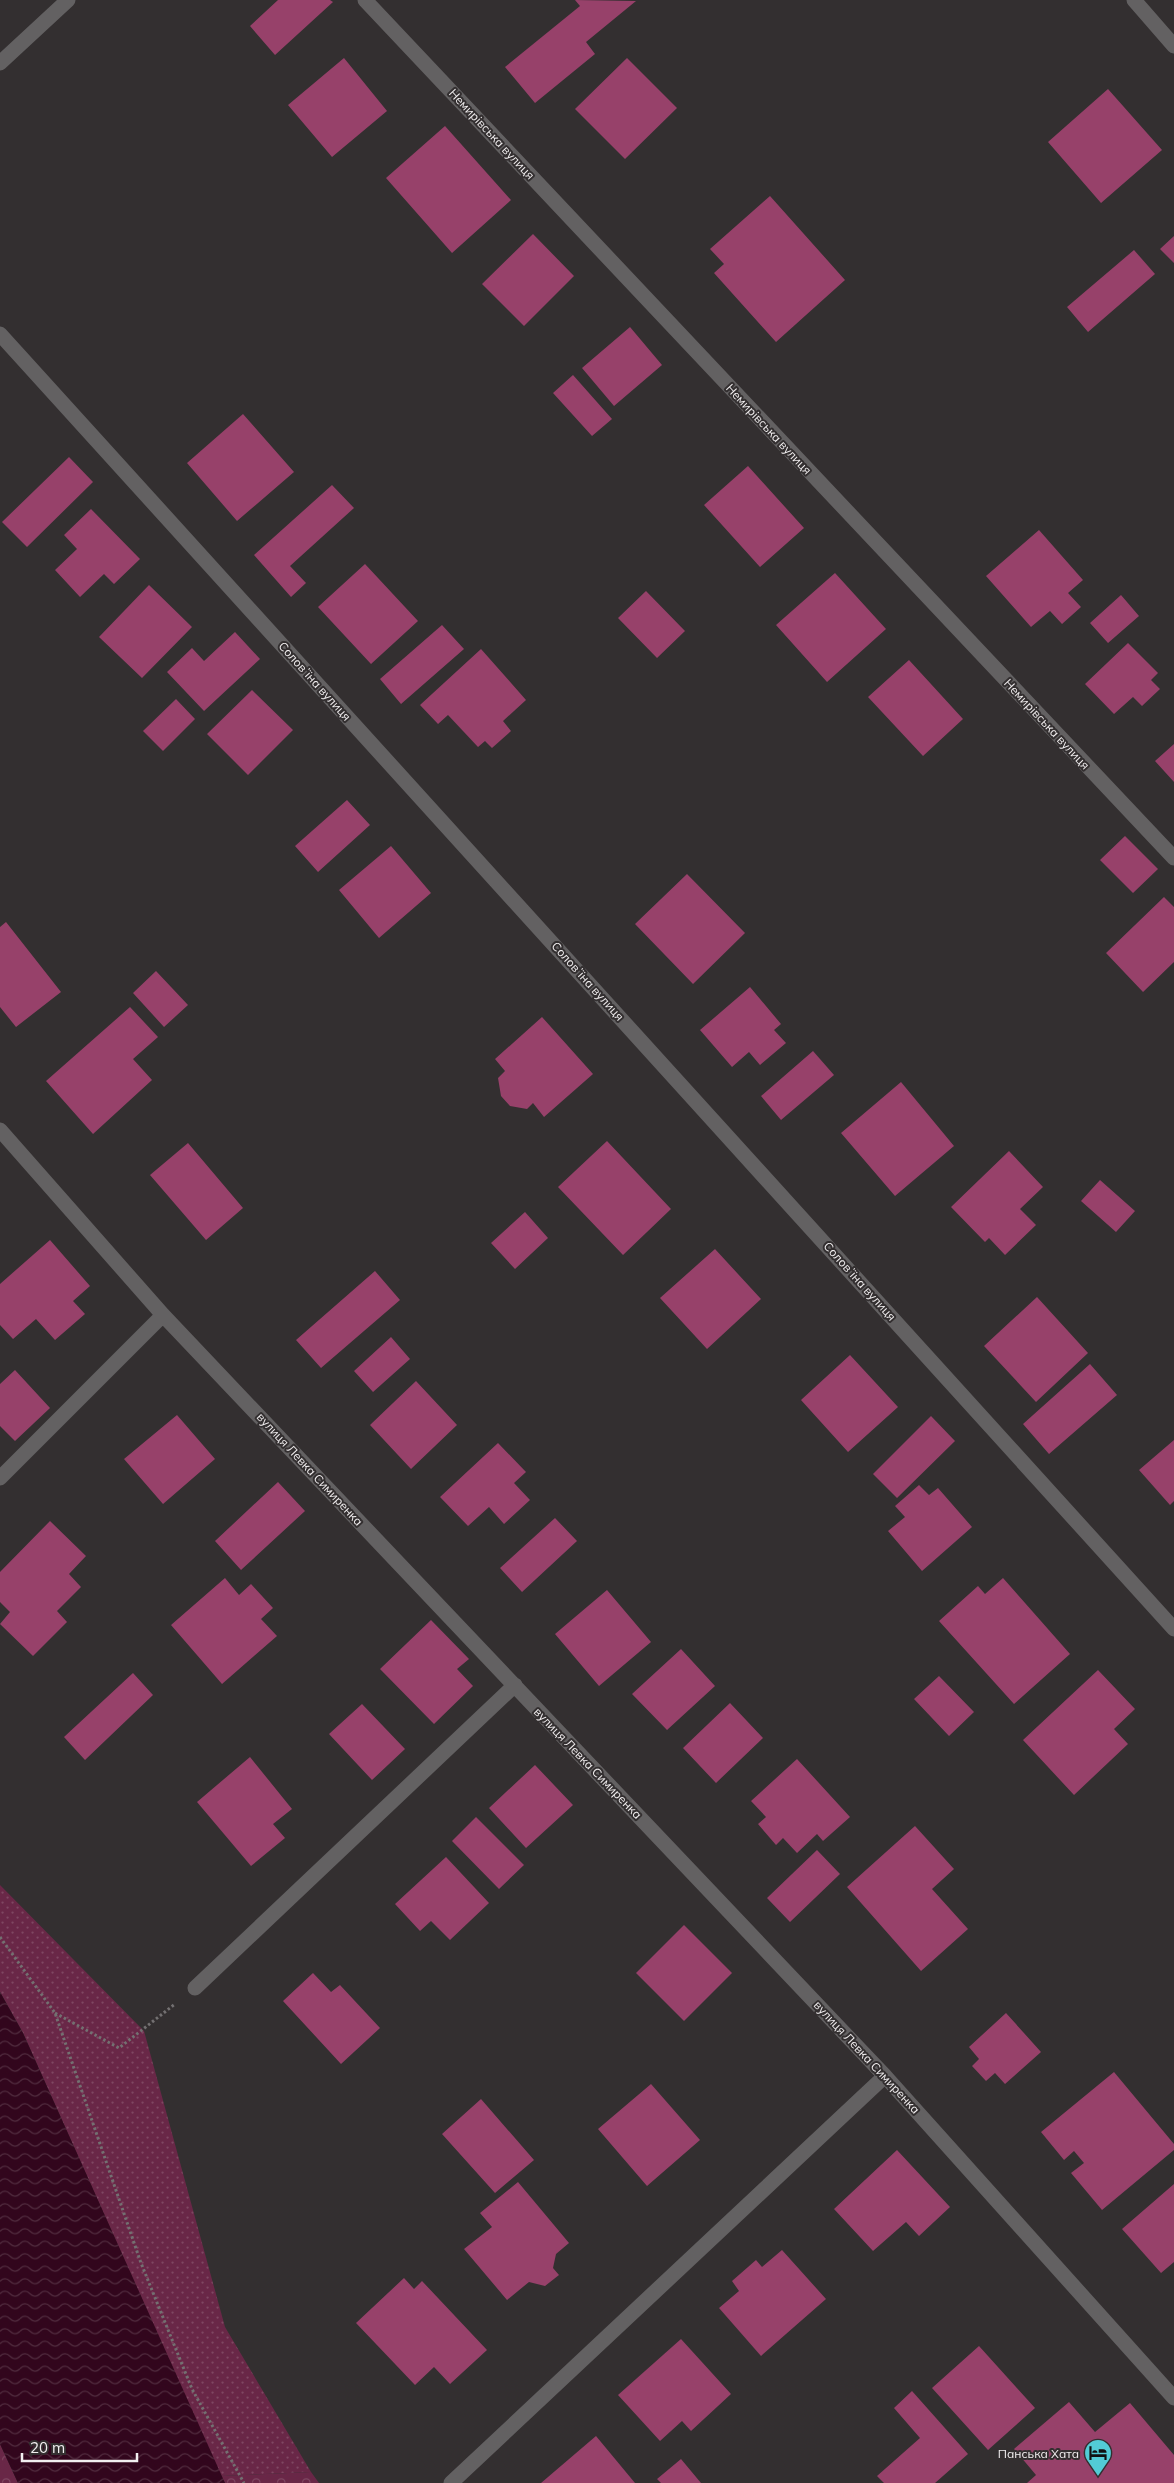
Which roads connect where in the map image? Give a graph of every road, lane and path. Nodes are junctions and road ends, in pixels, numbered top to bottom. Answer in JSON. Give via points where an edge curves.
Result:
{"nodes":[{"id":1,"x":68,"y":0,"type":"edge"},
{"id":2,"x":365,"y":0,"type":"edge"},
{"id":3,"x":1134,"y":0,"type":"edge"},
{"id":4,"x":1174,"y":46,"type":"edge"},
{"id":5,"x":0,"y":63,"type":"edge"},
{"id":6,"x":0,"y":334,"type":"edge"},
{"id":7,"x":1174,"y":858,"type":"edge"},
{"id":8,"x":0,"y":1130,"type":"edge"},
{"id":9,"x":163,"y":1315,"type":"junction"},
{"id":10,"x":0,"y":1478,"type":"edge"},
{"id":11,"x":1174,"y":1629,"type":"edge"},
{"id":12,"x":515,"y":1685,"type":"junction"},
{"id":13,"x":0,"y":1936,"type":"edge"},
{"id":14,"x":195,"y":1988,"type":"joint"},
{"id":15,"x":55,"y":2013,"type":"junction"},
{"id":16,"x":885,"y":2076,"type":"junction"},
{"id":17,"x":1174,"y":2398,"type":"edge"},
{"id":18,"x":244,"y":2483,"type":"edge"},
{"id":19,"x":451,"y":2483,"type":"edge"}],
"edges":[{"from":1,"to":5,"type":"street"},
{"from":2,"to":7,"type":"street","name":"Немирівська вулиця"},
{"from":3,"to":4,"type":"street"},
{"from":6,"to":11,"type":"street","name":"Соловʼїна вулиця"},
{"from":8,"to":9,"type":"street","name":"вулиця Левка Симиренка"},
{"from":9,"to":10,"type":"street"},
{"from":9,"to":12,"type":"street","name":"вулиця Левка Симиренка"},
{"from":12,"to":14,"type":"street"},
{"from":12,"to":16,"type":"street","name":"вулиця Левка Симиренка"},
{"from":13,"to":15,"type":"path"},
{"from":14,"to":15,"type":"path","via":[[119,2048]]},
{"from":15,"to":18,"type":"path","via":[[144,2272],[192,2389]]},
{"from":16,"to":17,"type":"street","name":"вулиця Левка Симиренка"},
{"from":16,"to":19,"type":"street"}]}
